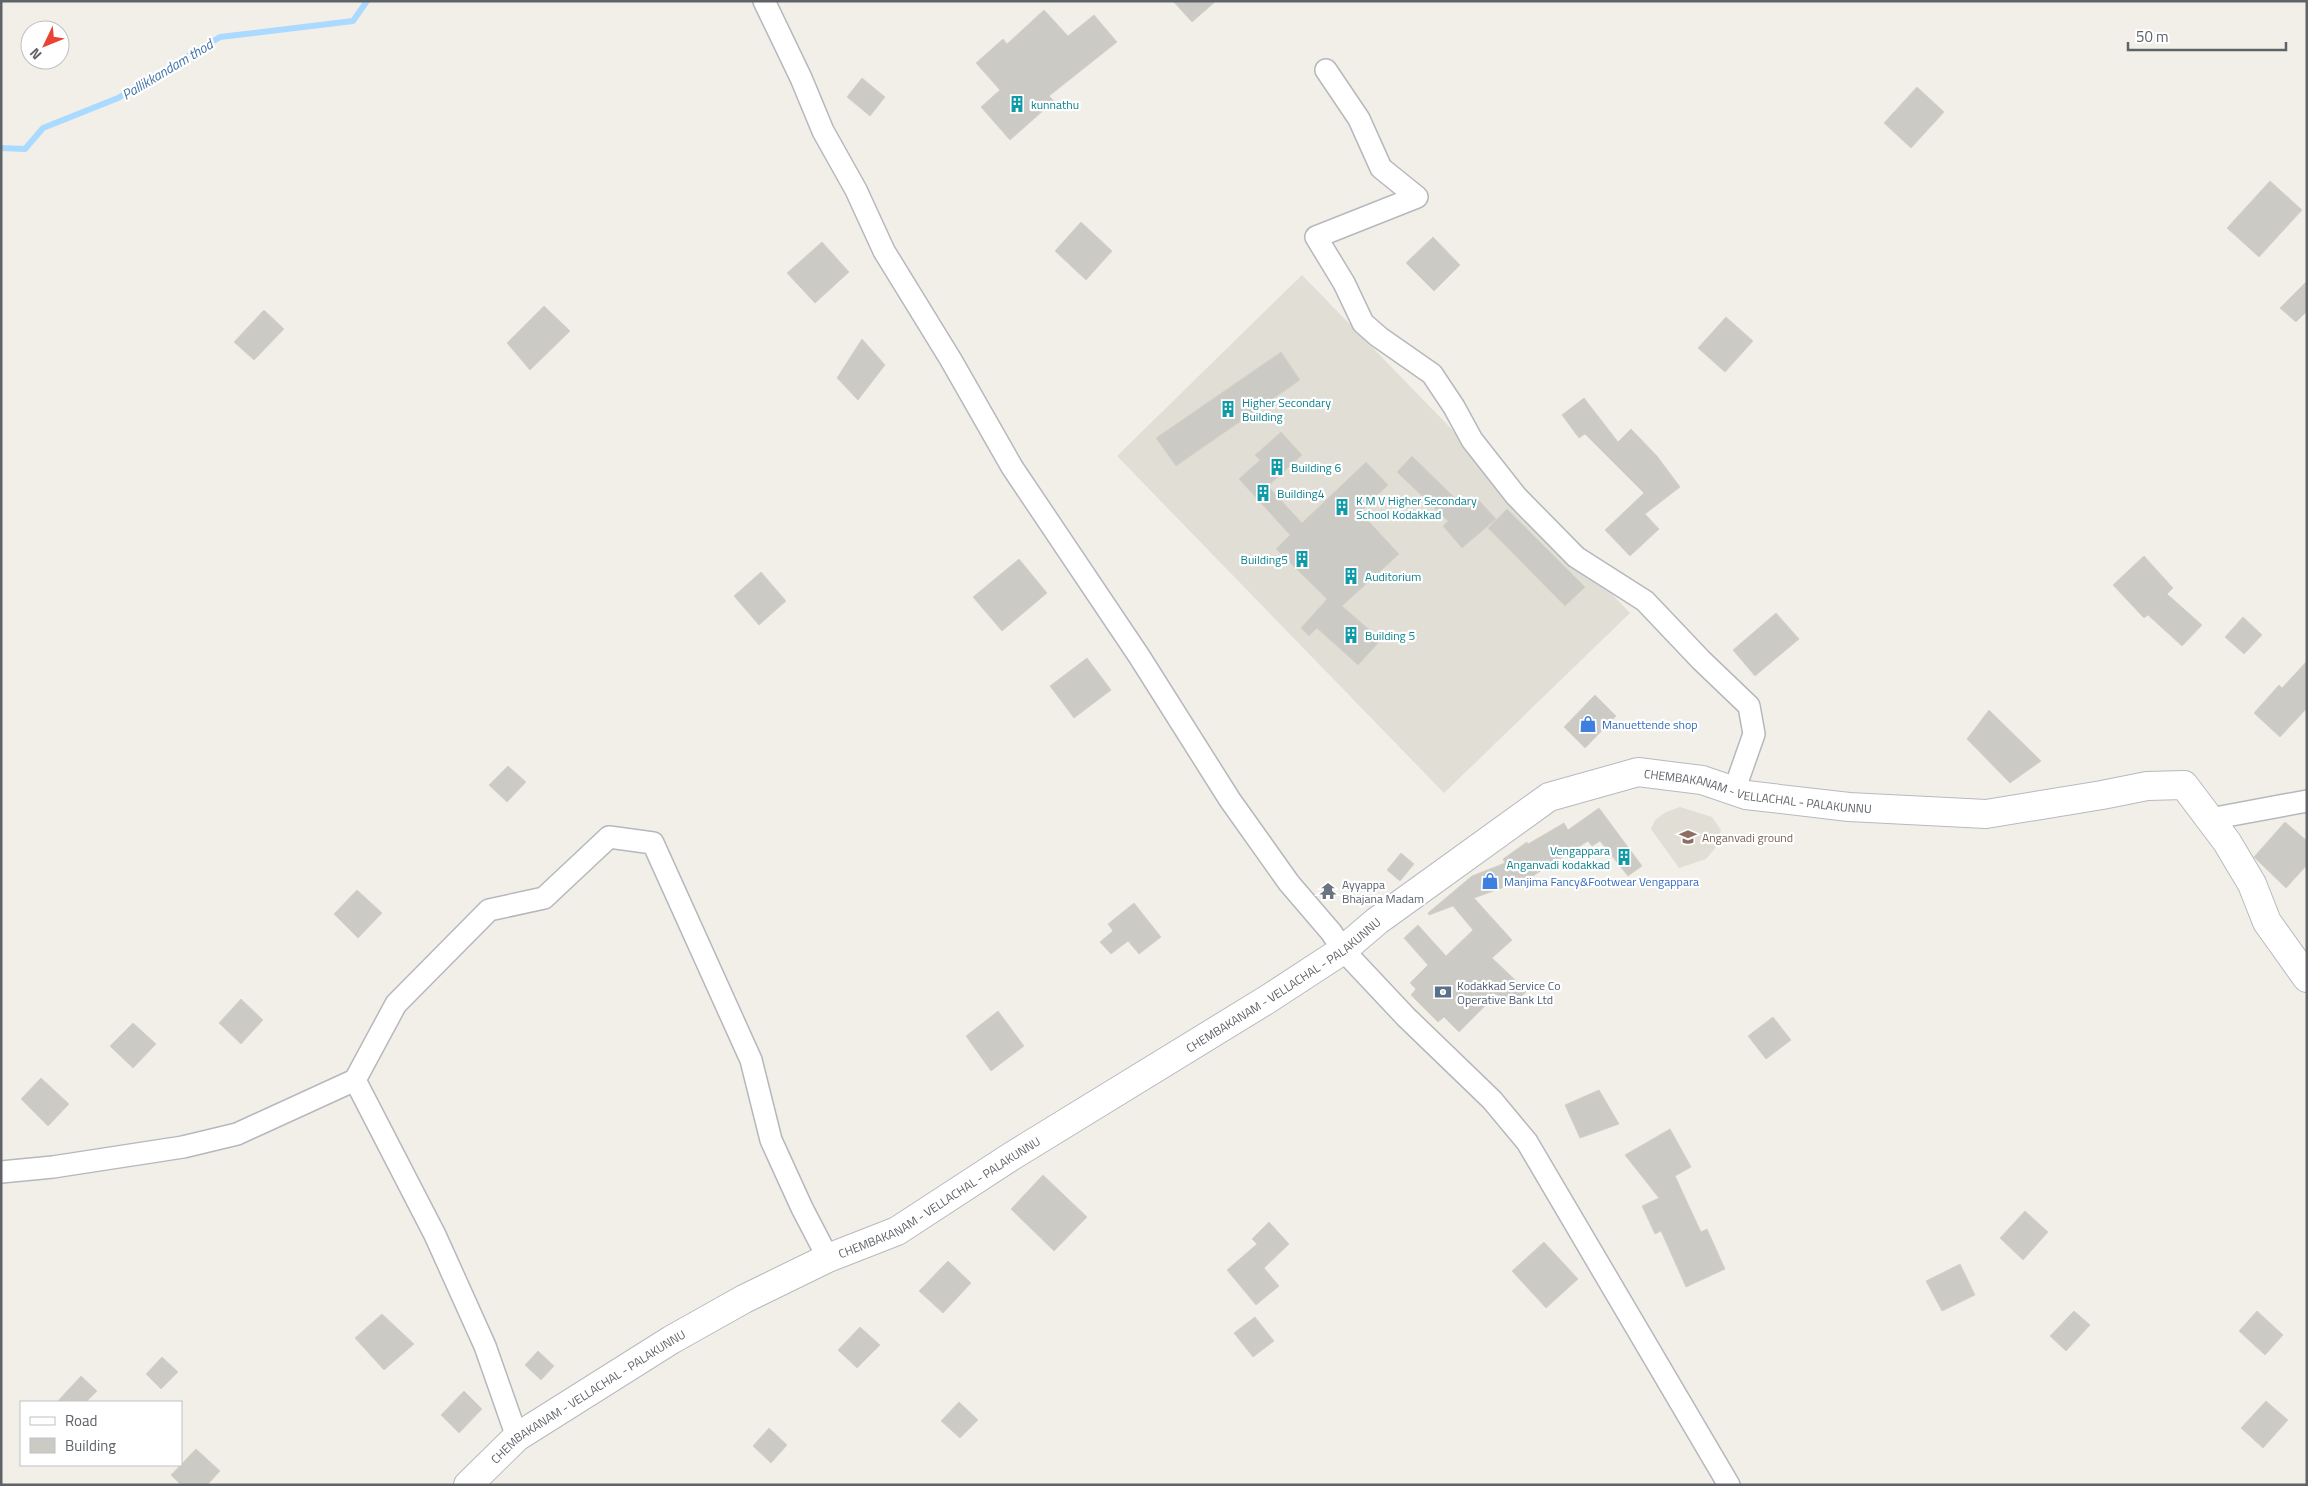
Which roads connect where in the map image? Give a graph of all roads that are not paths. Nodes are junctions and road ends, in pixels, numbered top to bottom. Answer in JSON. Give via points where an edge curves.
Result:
{"nodes":[{"id":1,"x":764,"y":1,"type":"edge"},
{"id":2,"x":1326,"y":70,"type":"dead end"},
{"id":3,"x":1734,"y":791,"type":"junction"},
{"id":4,"x":2307,"y":801,"type":"edge"},
{"id":5,"x":2210,"y":819,"type":"junction"},
{"id":6,"x":1342,"y":950,"type":"junction"},
{"id":7,"x":2307,"y":978,"type":"edge"},
{"id":8,"x":355,"y":1080,"type":"junction"},
{"id":9,"x":1,"y":1172,"type":"edge"},
{"id":10,"x":828,"y":1258,"type":"junction"},
{"id":11,"x":517,"y":1437,"type":"junction"},
{"id":12,"x":468,"y":1485,"type":"edge"},
{"id":13,"x":1729,"y":1485,"type":"edge"}],
"edges":[{"from":1,"to":6,"type":"street","via":[[802,78],[823,131],[856,190],[884,251],[1012,467],[1139,656],[1230,800]]},
{"from":2,"to":3,"type":"street","via":[[1359,119],[1381,168],[1417,197],[1316,237],[1344,283],[1363,323],[1432,374],[1472,440],[1505,482],[1576,557],[1645,601],[1750,706],[1754,734]]},
{"from":3,"to":5,"type":"main road","name":"CHEMBAKANAM - VELLACHAL - PALAKUNNU","via":[[1850,806],[1986,814],[2147,786],[2184,786]]},
{"from":3,"to":6,"type":"main road","name":"CHEMBAKANAM - VELLACHAL - PALAKUNNU","via":[[1702,780],[1638,772],[1549,797]]},
{"from":4,"to":5,"type":"street"},
{"from":5,"to":7,"type":"main road","name":"CHEMBAKANAM - VELLACHAL - PALAKUNNU","via":[[2228,842],[2252,884],[2267,922]]},
{"from":6,"to":10,"type":"main road","name":"CHEMBAKANAM - VELLACHAL - PALAKUNNU","via":[[897,1231]]},
{"from":6,"to":13,"type":"street","via":[[1406,1017],[1461,1068],[1527,1142]]},
{"from":8,"to":9,"type":"street","via":[[237,1134],[173,1148]]},
{"from":8,"to":10,"type":"street","via":[[396,1004],[489,910],[544,898],[609,838],[653,842],[750,1060],[771,1140]]},
{"from":8,"to":11,"type":"street","via":[[435,1235],[484,1346]]},
{"from":10,"to":11,"type":"main road","name":"CHEMBAKANAM - VELLACHAL - PALAKUNNU","via":[[704,1322]]},
{"from":11,"to":12,"type":"main road","name":"CHEMBAKANAM - VELLACHAL - PALAKUNNU"}]}
